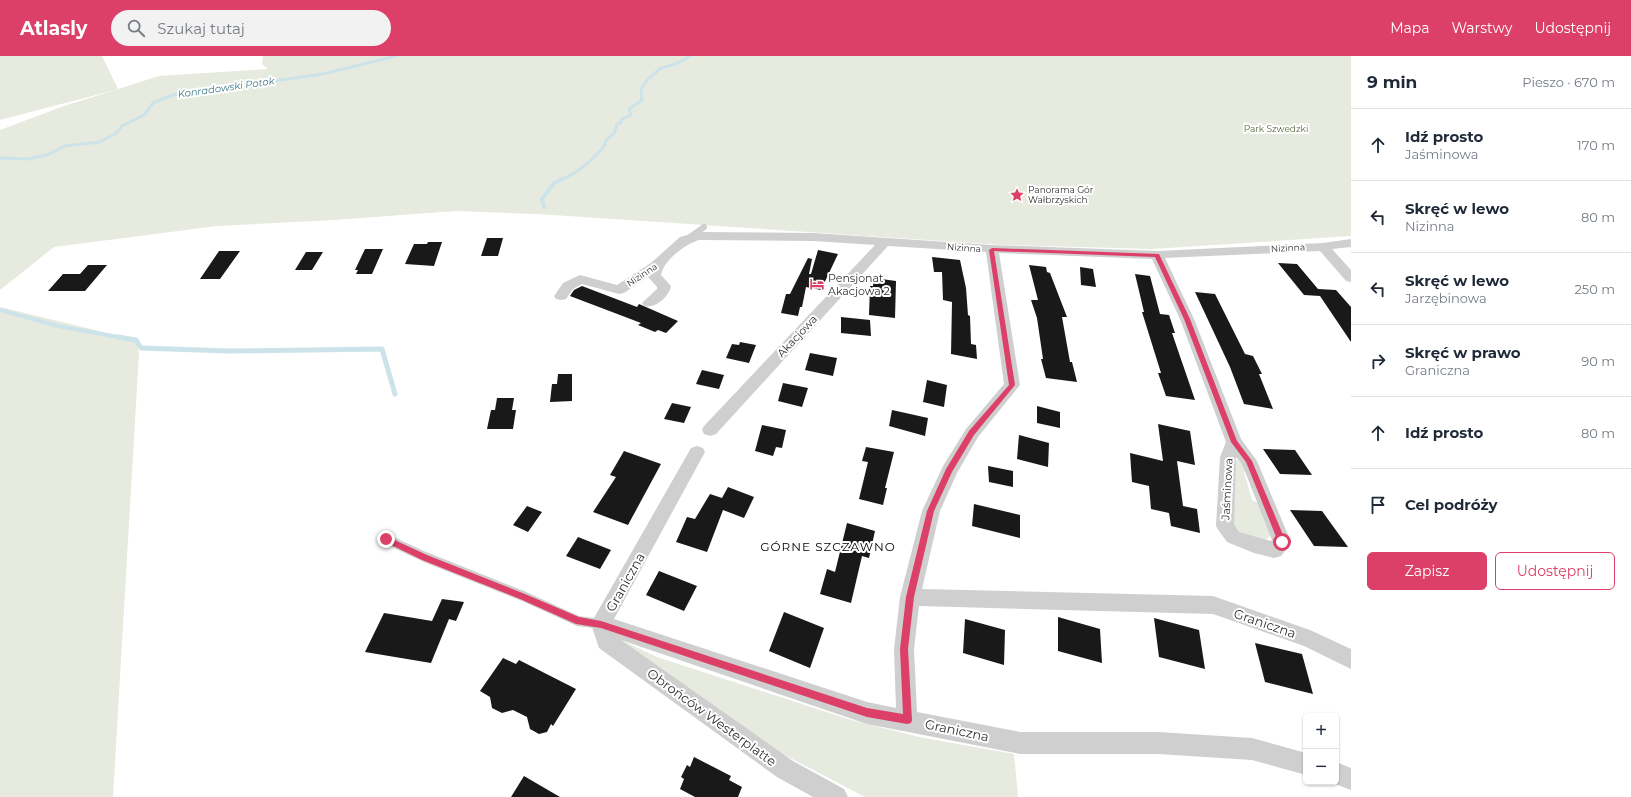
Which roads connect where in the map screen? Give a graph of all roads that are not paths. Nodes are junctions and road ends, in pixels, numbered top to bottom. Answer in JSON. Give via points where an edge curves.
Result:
{"nodes":[{"id":1,"x":704,"y":227,"type":"dead end"},
{"id":2,"x":690,"y":237,"type":"junction"},
{"id":3,"x":885,"y":242,"type":"junction"},
{"id":4,"x":1351,"y":243,"type":"edge"},
{"id":5,"x":1323,"y":247,"type":"junction"},
{"id":6,"x":992,"y":250,"type":"junction"},
{"id":7,"x":1157,"y":255,"type":"junction"},
{"id":8,"x":656,"y":266,"type":"junction"},
{"id":9,"x":1351,"y":278,"type":"edge"},
{"id":10,"x":561,"y":296,"type":"dead end"},
{"id":11,"x":649,"y":303,"type":"dead end"},
{"id":12,"x":710,"y":430,"type":"dead end"},
{"id":13,"x":1234,"y":442,"type":"junction"},
{"id":14,"x":697,"y":452,"type":"dead end"},
{"id":15,"x":386,"y":539,"type":"dead end"},
{"id":16,"x":910,"y":597,"type":"junction"},
{"id":17,"x":601,"y":624,"type":"junction"},
{"id":18,"x":1351,"y":658,"type":"edge"},
{"id":19,"x":907,"y":720,"type":"junction"},
{"id":20,"x":1303,"y":763,"type":"edge"},
{"id":21,"x":1339,"y":774,"type":"edge"},
{"id":22,"x":1351,"y":779,"type":"edge"},
{"id":23,"x":836,"y":797,"type":"edge"}],
"edges":[{"from":1,"to":2,"type":"lane"},
{"from":2,"to":3,"type":"street","name":"Nizinna","via":[[813,237]]},
{"from":2,"to":8,"type":"street","name":"Nizinna"},
{"from":3,"to":6,"type":"street","name":"Nizinna"},
{"from":3,"to":12,"type":"street","name":"Akacjowa"},
{"from":4,"to":5,"type":"street","name":"Nizinna"},
{"from":5,"to":7,"type":"street","name":"Nizinna"},
{"from":5,"to":9,"type":"street"},
{"from":6,"to":7,"type":"street","name":"Nizinna"},
{"from":6,"to":16,"type":"street","via":[[1012,385],[972,433],[949,471],[930,511]]},
{"from":7,"to":13,"type":"street","name":"Jaśminowa","via":[[1187,319]]},
{"from":8,"to":10,"type":"street","name":"Nizinna","via":[[619,290],[580,279],[568,286]]},
{"from":8,"to":11,"type":"street","via":[[654,276],[664,286],[664,291]]},
{"from":13,"to":13,"type":"street","name":"Jaśminowa","via":[[1249,461],[1282,542],[1274,550],[1233,537],[1225,526],[1228,457]]},
{"from":14,"to":17,"type":"street","name":"Graniczna"},
{"from":15,"to":17,"type":"lane","via":[[578,621]]},
{"from":16,"to":18,"type":"street","name":"Graniczna","via":[[1213,605],[1310,639]]},
{"from":16,"to":19,"type":"street","via":[[904,649]]},
{"from":17,"to":19,"type":"street","name":"Graniczna","via":[[867,713]]},
{"from":17,"to":23,"type":"street","name":"Obrońców Westerplatte","via":[[606,641],[785,769]]},
{"from":19,"to":20,"type":"street","name":"Graniczna","via":[[1020,743],[1158,743],[1252,749]]},
{"from":21,"to":22,"type":"street"}]}
